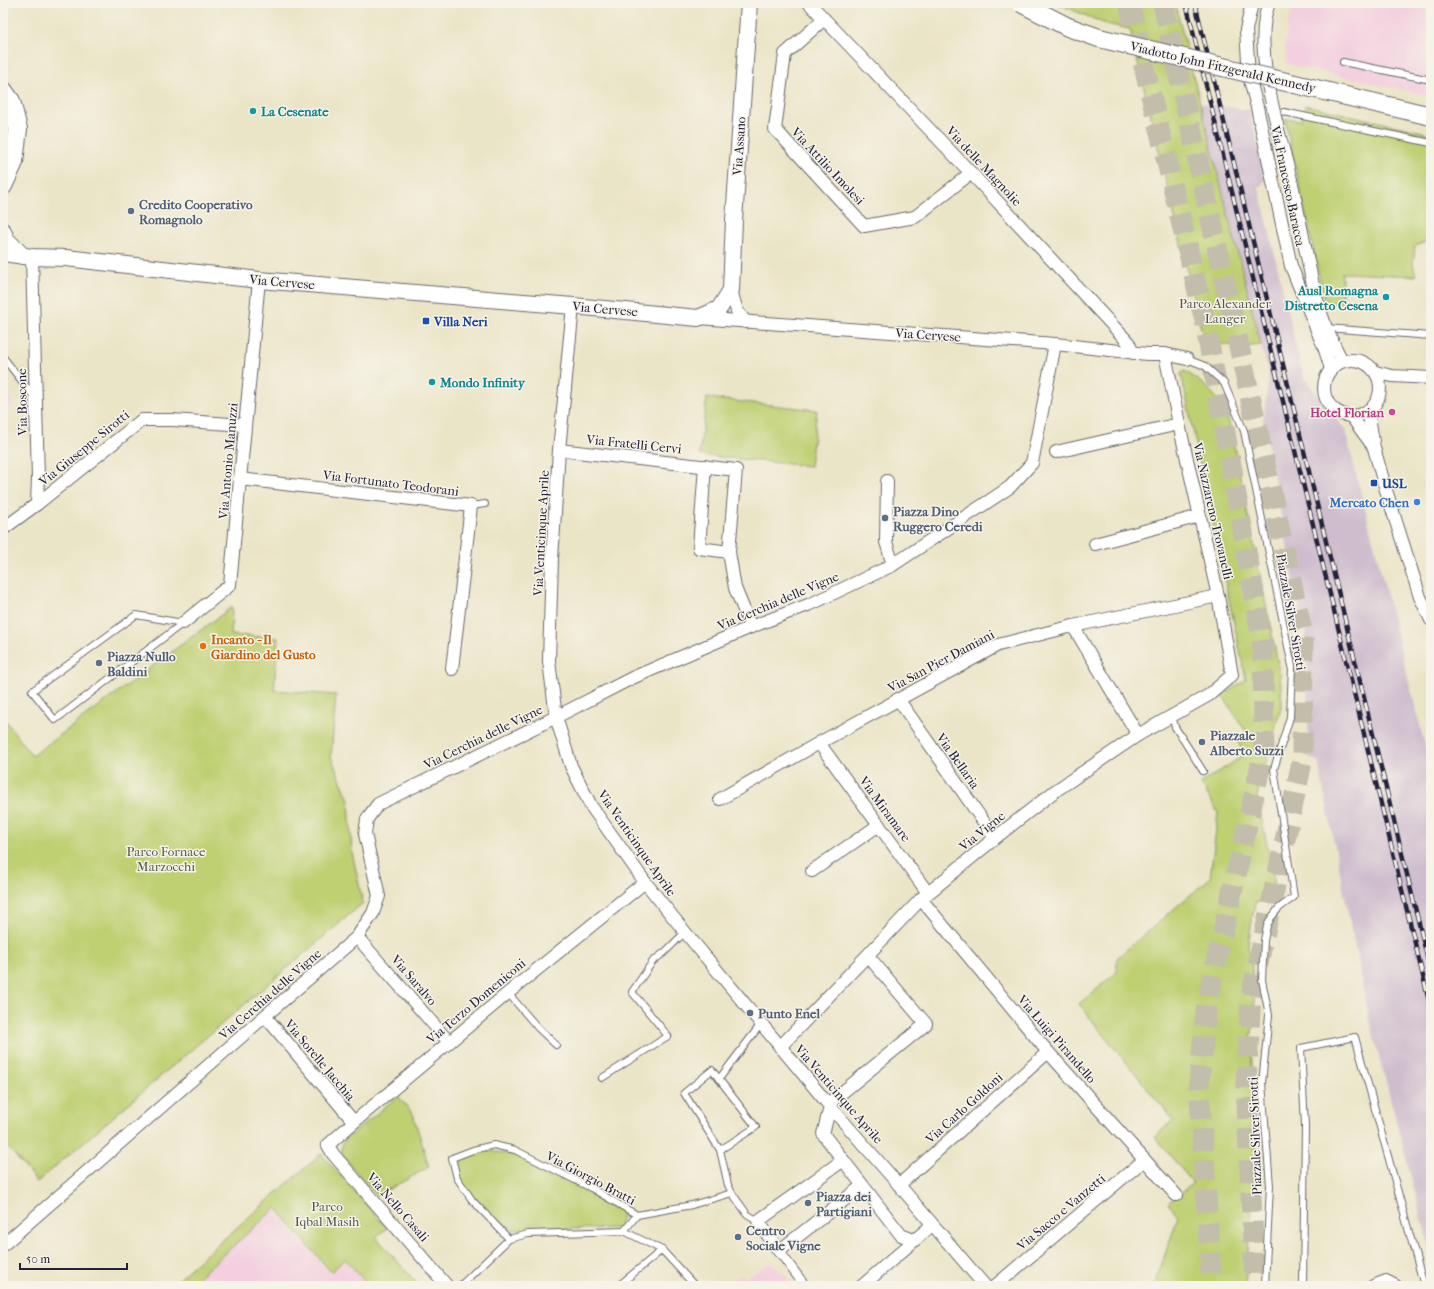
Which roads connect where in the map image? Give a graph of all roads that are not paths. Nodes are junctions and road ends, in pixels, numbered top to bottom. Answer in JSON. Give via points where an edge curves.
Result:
{"nodes":[{"id":1,"x":749,"y":3,"type":"edge"},
{"id":2,"x":809,"y":3,"type":"edge"},
{"id":3,"x":1021,"y":3,"type":"edge"},
{"id":4,"x":1252,"y":3,"type":"edge"},
{"id":5,"x":1269,"y":3,"type":"edge"},
{"id":6,"x":824,"y":19,"type":"junction"},
{"id":7,"x":1343,"y":62,"type":"dead end"},
{"id":8,"x":1431,"y":80,"type":"edge"},
{"id":9,"x":3,"y":90,"type":"edge"},
{"id":10,"x":1284,"y":112,"type":"dead end"},
{"id":11,"x":1431,"y":116,"type":"edge"},
{"id":12,"x":1431,"y":143,"type":"edge"},
{"id":13,"x":971,"y":173,"type":"junction"},
{"id":14,"x":3,"y":186,"type":"edge"},
{"id":15,"x":3,"y":231,"type":"edge"},
{"id":16,"x":3,"y":253,"type":"edge"},
{"id":17,"x":28,"y":257,"type":"junction"},
{"id":18,"x":259,"y":280,"type":"junction"},
{"id":19,"x":731,"y":290,"type":"junction"},
{"id":20,"x":573,"y":306,"type":"junction"},
{"id":21,"x":698,"y":318,"type":"junction"},
{"id":22,"x":746,"y":322,"type":"junction"},
{"id":23,"x":1326,"y":328,"type":"junction"},
{"id":24,"x":1431,"y":336,"type":"edge"},
{"id":25,"x":1055,"y":344,"type":"junction"},
{"id":26,"x":1133,"y":353,"type":"junction"},
{"id":27,"x":1165,"y":354,"type":"junction"},
{"id":28,"x":3,"y":357,"type":"edge"},
{"id":29,"x":1187,"y":359,"type":"joint"},
{"id":30,"x":1342,"y":361,"type":"junction"},
{"id":31,"x":1331,"y":369,"type":"junction"},
{"id":32,"x":1375,"y":372,"type":"junction"},
{"id":33,"x":1392,"y":376,"type":"junction"},
{"id":34,"x":1431,"y":378,"type":"edge"},
{"id":35,"x":1380,"y":386,"type":"junction"},
{"id":36,"x":36,"y":399,"type":"junction"},
{"id":37,"x":1368,"y":410,"type":"junction"},
{"id":38,"x":1351,"y":416,"type":"junction"},
{"id":39,"x":1179,"y":424,"type":"junction"},
{"id":40,"x":245,"y":425,"type":"junction"},
{"id":41,"x":1374,"y":448,"type":"junction"},
{"id":42,"x":559,"y":450,"type":"junction"},
{"id":43,"x":1056,"y":452,"type":"dead end"},
{"id":44,"x":705,"y":466,"type":"junction"},
{"id":45,"x":240,"y":479,"type":"junction"},
{"id":46,"x":887,"y":481,"type":"dead end"},
{"id":47,"x":37,"y":504,"type":"junction"},
{"id":48,"x":485,"y":504,"type":"dead end"},
{"id":49,"x":471,"y":506,"type":"junction"},
{"id":50,"x":1200,"y":516,"type":"junction"},
{"id":51,"x":3,"y":529,"type":"edge"},
{"id":52,"x":1095,"y":544,"type":"dead end"},
{"id":53,"x":729,"y":552,"type":"junction"},
{"id":54,"x":893,"y":565,"type":"junction"},
{"id":55,"x":1218,"y":596,"type":"junction"},
{"id":56,"x":1431,"y":620,"type":"edge"},
{"id":57,"x":183,"y":622,"type":"junction"},
{"id":58,"x":1073,"y":626,"type":"junction"},
{"id":59,"x":751,"y":627,"type":"junction"},
{"id":60,"x":452,"y":669,"type":"dead end"},
{"id":61,"x":1232,"y":675,"type":"joint"},
{"id":62,"x":898,"y":699,"type":"junction"},
{"id":63,"x":1172,"y":716,"type":"junction"},
{"id":64,"x":556,"y":717,"type":"junction"},
{"id":65,"x":1138,"y":735,"type":"junction"},
{"id":66,"x":819,"y":743,"type":"junction"},
{"id":67,"x":1203,"y":771,"type":"dead end"},
{"id":68,"x":720,"y":799,"type":"dead end"},
{"id":69,"x":879,"y":825,"type":"junction"},
{"id":70,"x":995,"y":838,"type":"junction"},
{"id":71,"x":812,"y":871,"type":"dead end"},
{"id":72,"x":645,"y":882,"type":"junction"},
{"id":73,"x":924,"y":896,"type":"junction"},
{"id":74,"x":685,"y":932,"type":"junction"},
{"id":75,"x":357,"y":937,"type":"junction"},
{"id":76,"x":868,"y":956,"type":"junction"},
{"id":77,"x":508,"y":993,"type":"junction"},
{"id":78,"x":265,"y":1016,"type":"junction"},
{"id":79,"x":761,"y":1024,"type":"junction"},
{"id":80,"x":449,"y":1042,"type":"junction"},
{"id":81,"x":556,"y":1045,"type":"dead end"},
{"id":82,"x":780,"y":1047,"type":"junction"},
{"id":83,"x":1048,"y":1052,"type":"junction"},
{"id":84,"x":602,"y":1078,"type":"dead end"},
{"id":85,"x":719,"y":1078,"type":"junction"},
{"id":86,"x":829,"y":1106,"type":"junction"},
{"id":87,"x":354,"y":1122,"type":"junction"},
{"id":88,"x":328,"y":1146,"type":"joint"},
{"id":89,"x":720,"y":1150,"type":"junction"},
{"id":90,"x":1144,"y":1160,"type":"junction"},
{"id":91,"x":842,"y":1161,"type":"junction"},
{"id":92,"x":899,"y":1185,"type":"junction"},
{"id":93,"x":862,"y":1186,"type":"junction"},
{"id":94,"x":732,"y":1194,"type":"junction"},
{"id":95,"x":1176,"y":1195,"type":"dead end"},
{"id":96,"x":637,"y":1215,"type":"junction"},
{"id":97,"x":758,"y":1221,"type":"junction"},
{"id":98,"x":932,"y":1225,"type":"junction"},
{"id":99,"x":624,"y":1231,"type":"junction"},
{"id":100,"x":510,"y":1239,"type":"junction"},
{"id":101,"x":914,"y":1240,"type":"junction"},
{"id":102,"x":3,"y":1245,"type":"edge"},
{"id":103,"x":662,"y":1250,"type":"junction"},
{"id":104,"x":779,"y":1252,"type":"junction"},
{"id":105,"x":447,"y":1286,"type":"edge"},
{"id":106,"x":460,"y":1286,"type":"edge"},
{"id":107,"x":618,"y":1286,"type":"edge"},
{"id":108,"x":695,"y":1286,"type":"edge"},
{"id":109,"x":805,"y":1286,"type":"edge"},
{"id":110,"x":862,"y":1286,"type":"edge"},
{"id":111,"x":984,"y":1286,"type":"edge"},
{"id":112,"x":995,"y":1286,"type":"edge"},
{"id":113,"x":1265,"y":1286,"type":"edge"},
{"id":114,"x":1303,"y":1286,"type":"edge"},
{"id":115,"x":1373,"y":1286,"type":"edge"},
{"id":116,"x":1396,"y":1286,"type":"edge"},
{"id":117,"x":1424,"y":1286,"type":"edge"}],
"edges":[{"from":1,"to":19,"type":"street","name":"Via Assano"},
{"from":2,"to":6,"type":"street","name":"Via delle Magnolie"},
{"from":3,"to":11,"type":"main road","name":"Viadotto John Fitzgerald Kennedy","bridge":true,"via":[[1068,27],[1098,38]]},
{"from":4,"to":31,"type":"street","name":"Via Francesco Baracca","via":[[1246,30],[1249,76],[1291,266]]},
{"from":5,"to":23,"type":"street","name":"Via Francesco Baracca","via":[[1263,37],[1266,74],[1315,294]]},
{"from":6,"to":13,"type":"street","name":"Via delle Magnolie"},
{"from":6,"to":13,"type":"street","name":"Via Attilio Imolesi","via":[[785,54],[775,129],[864,226],[915,217]]},
{"from":7,"to":8,"type":"lane"},
{"from":9,"to":14,"type":"main road","via":[[11,101],[18,129],[14,162]]},
{"from":10,"to":12,"type":"lane"},
{"from":13,"to":26,"type":"street","name":"Via delle Magnolie","via":[[1128,342]]},
{"from":15,"to":17,"type":"street","via":[[6,239]]},
{"from":16,"to":17,"type":"street","name":"Via Cervese"},
{"from":17,"to":18,"type":"street","name":"Via Cervese","via":[[66,258]]},
{"from":17,"to":36,"type":"street","name":"Via Boscone"},
{"from":18,"to":20,"type":"street","name":"Via Cervese"},
{"from":18,"to":40,"type":"street","name":"Via Antonio Manuzzi"},
{"from":19,"to":21,"type":"street","via":[[719,308]]},
{"from":19,"to":22,"type":"street","name":"Via Assano","via":[[736,311]]},
{"from":20,"to":21,"type":"street","name":"Via Cervese"},
{"from":20,"to":42,"type":"street","name":"Via Venticinque Aprile"},
{"from":21,"to":22,"type":"street","name":"Via Cervese"},
{"from":22,"to":25,"type":"street","name":"Via Cervese"},
{"from":23,"to":24,"type":"lane"},
{"from":23,"to":30,"type":"street","name":"Via Francesco Baracca"},
{"from":25,"to":26,"type":"street","name":"Via Cervese"},
{"from":25,"to":54,"type":"street","name":"Via Cerchia delle Vigne","via":[[1032,463],[1010,487]]},
{"from":26,"to":27,"type":"street","name":"Via Cervese"},
{"from":27,"to":29,"type":"street","name":"Via Cervese"},
{"from":27,"to":39,"type":"street","name":"Via Nazzareno Trovanelli"},
{"from":28,"to":36,"type":"lane"},
{"from":29,"to":113,"type":"lane","name":"Piazzale Silver Sirotti","via":[[1205,366],[1224,383],[1244,431],[1292,666],[1290,717],[1274,769],[1294,898],[1279,908],[1267,926],[1262,980],[1270,1015],[1262,1083],[1270,1186]]},
{"from":30,"to":31,"type":"street"},
{"from":30,"to":32,"type":"street","via":[[1356,360],[1369,365]]},
{"from":31,"to":38,"type":"street","via":[[1324,383],[1326,397],[1331,406]]},
{"from":32,"to":33,"type":"street"},
{"from":32,"to":35,"type":"street"},
{"from":33,"to":34,"type":"street"},
{"from":33,"to":35,"type":"street"},
{"from":35,"to":37,"type":"street","via":[[1378,398]]},
{"from":36,"to":47,"type":"street","name":"Via Boscone"},
{"from":37,"to":38,"type":"street","via":[[1360,415]]},
{"from":37,"to":41,"type":"street"},
{"from":38,"to":41,"type":"street"},
{"from":39,"to":43,"type":"street"},
{"from":39,"to":50,"type":"street","name":"Via Nazzareno Trovanelli"},
{"from":40,"to":45,"type":"street","name":"Via Antonio Manuzzi"},
{"from":40,"to":47,"type":"street","name":"Via Giuseppe Sirotti","via":[[142,420]]},
{"from":41,"to":56,"type":"street","via":[[1420,597]]},
{"from":42,"to":44,"type":"street","name":"Via Fratelli Cervi"},
{"from":42,"to":64,"type":"street","name":"Via Venticinque Aprile","via":[[549,661]]},
{"from":44,"to":53,"type":"street","name":"Via Fratelli Cervi","via":[[736,470]]},
{"from":44,"to":53,"type":"street","via":[[698,548]]},
{"from":45,"to":49,"type":"street","name":"Via Fortunato Teodorani"},
{"from":45,"to":57,"type":"street","name":"Via Antonio Manuzzi","via":[[230,585]]},
{"from":46,"to":54,"type":"street","via":[[886,542]]},
{"from":47,"to":51,"type":"street"},
{"from":48,"to":49,"type":"lane"},
{"from":49,"to":60,"type":"street","name":"Via Fortunato Teodorani"},
{"from":50,"to":52,"type":"street"},
{"from":50,"to":55,"type":"street","name":"Via Nazzareno Trovanelli"},
{"from":53,"to":59,"type":"street","name":"Via Fratelli Cervi","via":[[735,588]]},
{"from":54,"to":59,"type":"street","name":"Via Cerchia delle Vigne","via":[[813,603]]},
{"from":55,"to":58,"type":"street","name":"Via San Pier Damiani"},
{"from":55,"to":61,"type":"street","name":"Via Nazzareno Trovanelli"},
{"from":57,"to":57,"type":"lane","via":[[55,720],[32,691],[136,615]]},
{"from":58,"to":62,"type":"street","name":"Via San Pier Damiani","via":[[998,645]]},
{"from":58,"to":65,"type":"street"},
{"from":59,"to":64,"type":"street","name":"Via Cerchia delle Vigne","via":[[632,678]]},
{"from":61,"to":63,"type":"street","name":"Via Vigne","via":[[1210,695]]},
{"from":62,"to":66,"type":"street","name":"Via San Pier Damiani"},
{"from":62,"to":70,"type":"street","name":"Via Bellaria"},
{"from":63,"to":65,"type":"street","name":"Via Vigne"},
{"from":63,"to":67,"type":"lane","via":[[1175,727]]},
{"from":64,"to":72,"type":"street","name":"Via Venticinque Aprile","via":[[571,766],[591,806]]},
{"from":64,"to":75,"type":"street","name":"Via Cerchia delle Vigne","via":[[378,804],[367,819],[365,834],[379,896],[373,913]]},
{"from":65,"to":70,"type":"street","name":"Via Vigne","via":[[1055,791]]},
{"from":66,"to":68,"type":"street","name":"Via San Pier Damiani"},
{"from":66,"to":69,"type":"street","name":"Via Miramare"},
{"from":69,"to":71,"type":"street"},
{"from":69,"to":73,"type":"street","name":"Via Miramare"},
{"from":70,"to":73,"type":"street","name":"Via Vigne"},
{"from":72,"to":74,"type":"street","name":"Via Venticinque Aprile"},
{"from":72,"to":77,"type":"street","name":"Via Terzo Domeniconi"},
{"from":73,"to":76,"type":"street","name":"Via Vigne"},
{"from":73,"to":83,"type":"street","name":"Via Luigi Pirandello"},
{"from":74,"to":79,"type":"street","name":"Via Venticinque Aprile"},
{"from":74,"to":84,"type":"lane","via":[[666,952],[653,961],[632,992],[668,1036]]},
{"from":75,"to":78,"type":"street","name":"Via Cerchia delle Vigne"},
{"from":75,"to":80,"type":"street","name":"Via Saralvo"},
{"from":76,"to":82,"type":"street","name":"Via Vigne"},
{"from":76,"to":86,"type":"street","via":[[926,1024]]},
{"from":77,"to":80,"type":"street","name":"Via Terzo Domeniconi"},
{"from":77,"to":81,"type":"lane"},
{"from":78,"to":87,"type":"street","name":"Via Sorelle Jacchia"},
{"from":78,"to":102,"type":"street","name":"Via Cerchia delle Vigne"},
{"from":79,"to":82,"type":"street","name":"Via Venticinque Aprile"},
{"from":79,"to":85,"type":"lane"},
{"from":80,"to":87,"type":"street","name":"Via Terzo Domeniconi"},
{"from":82,"to":86,"type":"street","name":"Via Venticinque Aprile"},
{"from":83,"to":90,"type":"street","name":"Via Luigi Pirandello"},
{"from":83,"to":92,"type":"street","name":"Via Carlo Goldoni"},
{"from":85,"to":89,"type":"lane","via":[[756,1127]]},
{"from":85,"to":89,"type":"lane","via":[[712,1070],[684,1093]]},
{"from":86,"to":91,"type":"street","via":[[823,1134]]},
{"from":86,"to":92,"type":"street","name":"Via Venticinque Aprile"},
{"from":87,"to":88,"type":"street","name":"Via Terzo Domeniconi"},
{"from":88,"to":105,"type":"street","name":"Via Nello Casali"},
{"from":89,"to":94,"type":"lane"},
{"from":90,"to":95,"type":"street","name":"Via Luigi Pirandello"},
{"from":90,"to":112,"type":"street","name":"Via Sacco e Vanzetti"},
{"from":91,"to":93,"type":"street"},
{"from":91,"to":97,"type":"street"},
{"from":92,"to":98,"type":"street","name":"Via Venticinque Aprile"},
{"from":93,"to":101,"type":"street","via":[[901,1235]]},
{"from":93,"to":104,"type":"street"},
{"from":94,"to":96,"type":"lane","name":"Via Giorgio Bratti","via":[[692,1205]]},
{"from":94,"to":97,"type":"lane","via":[[747,1214]]},
{"from":96,"to":99,"type":"lane"},
{"from":96,"to":100,"type":"lane","name":"Via Giorgio Bratti","via":[[591,1188],[515,1150],[494,1145],[452,1158],[457,1178],[472,1200]]},
{"from":97,"to":104,"type":"street"},
{"from":98,"to":101,"type":"street"},
{"from":98,"to":111,"type":"street","name":"Via Venticinque Aprile"},
{"from":99,"to":100,"type":"lane","via":[[528,1234]]},
{"from":99,"to":103,"type":"lane"},
{"from":100,"to":106,"type":"lane"},
{"from":101,"to":110,"type":"street"},
{"from":103,"to":107,"type":"lane"},
{"from":103,"to":108,"type":"lane"},
{"from":104,"to":109,"type":"street"},
{"from":114,"to":117,"type":"lane","via":[[1305,1126],[1301,1048],[1355,1037]]},
{"from":115,"to":116,"type":"street","via":[[1386,1281]]}]}
